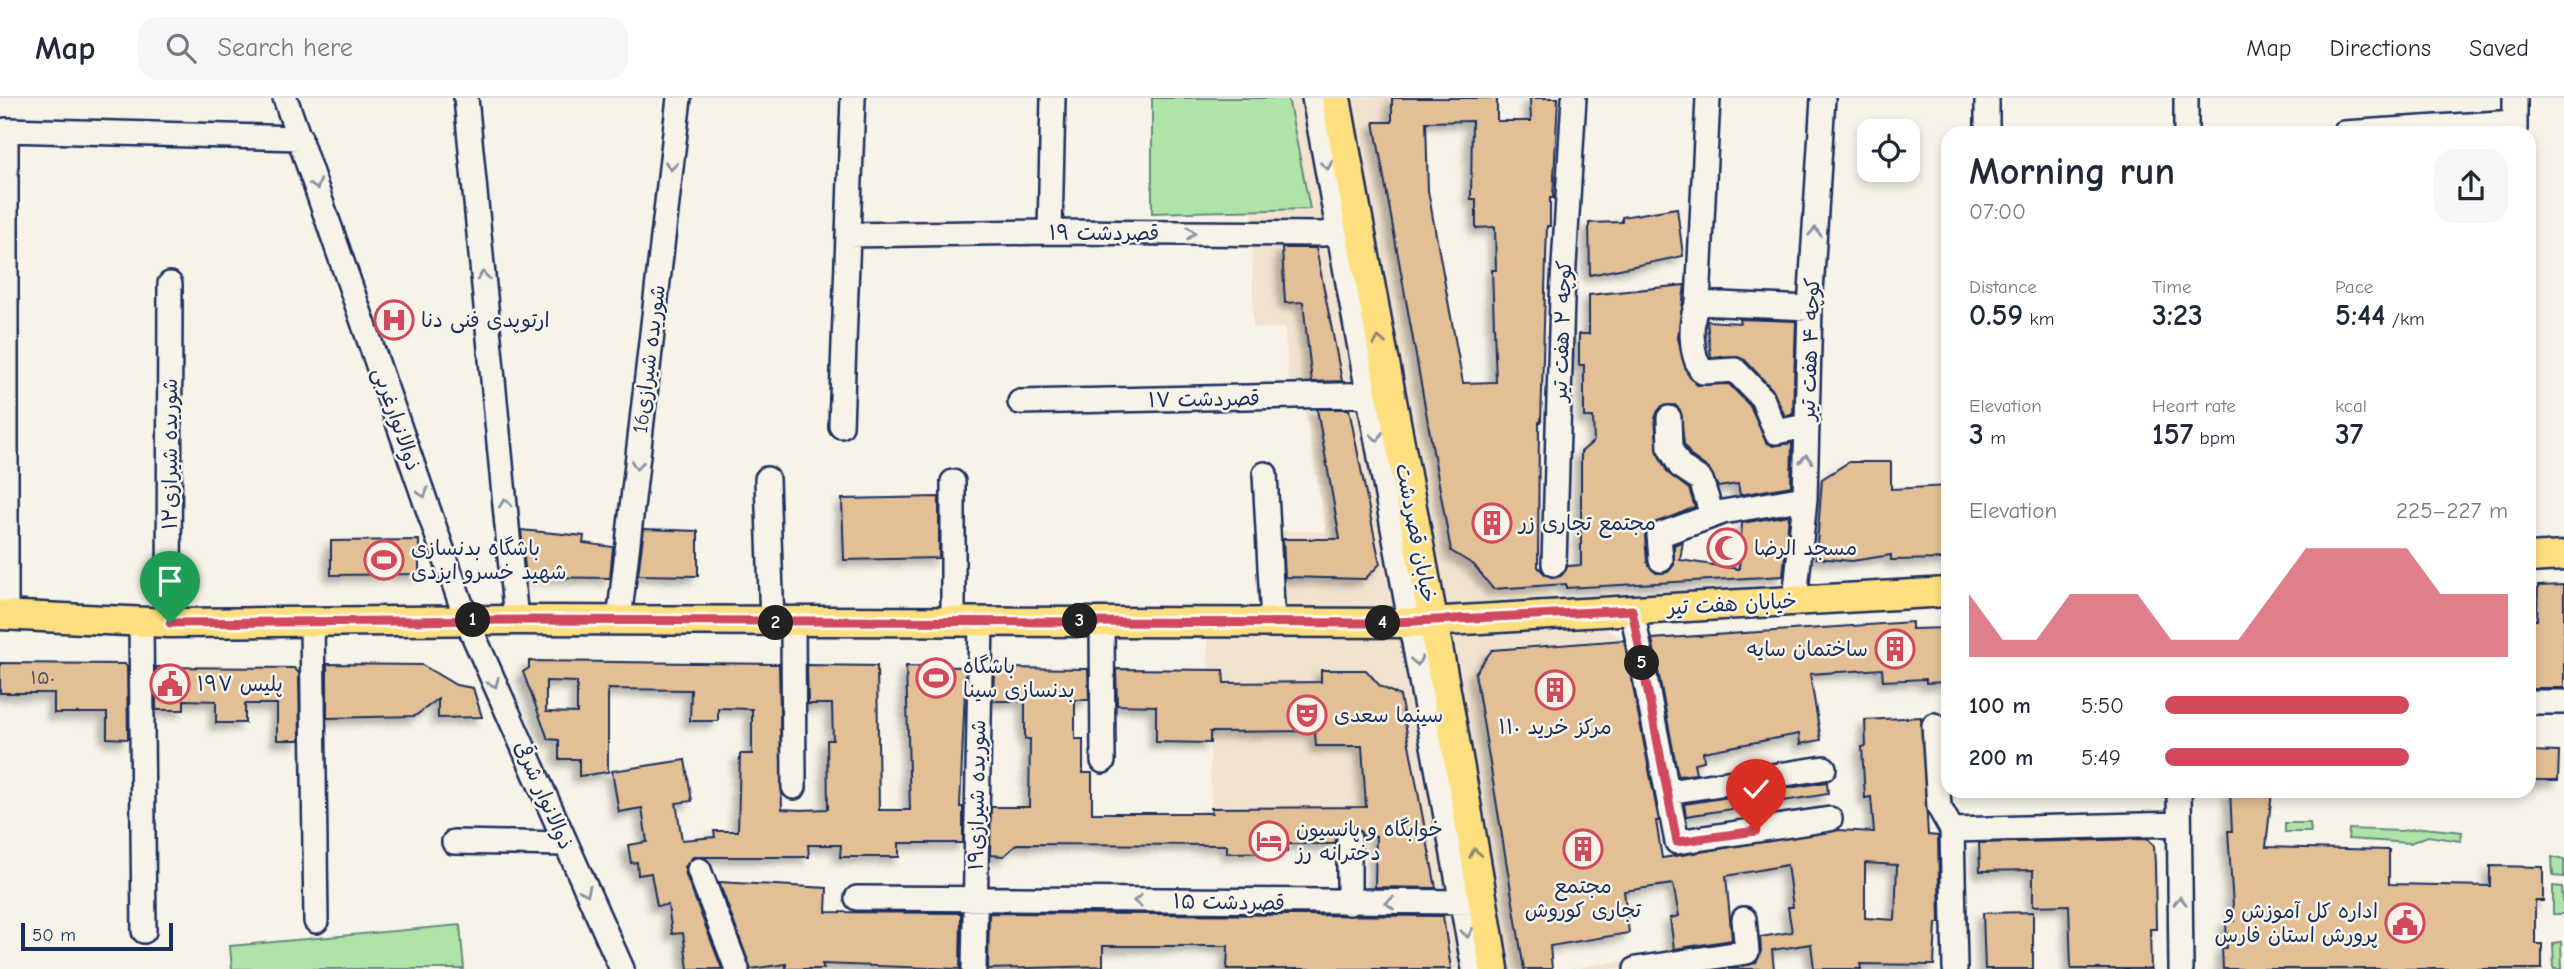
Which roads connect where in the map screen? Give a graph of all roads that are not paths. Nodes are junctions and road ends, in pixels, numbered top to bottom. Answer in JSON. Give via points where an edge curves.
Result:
{"nodes":[{"id":1,"x":285,"y":98,"type":"edge"},
{"id":2,"x":466,"y":98,"type":"edge"},
{"id":3,"x":679,"y":98,"type":"edge"},
{"id":4,"x":853,"y":98,"type":"edge"},
{"id":5,"x":1053,"y":98,"type":"edge"},
{"id":6,"x":1314,"y":98,"type":"edge"},
{"id":7,"x":1336,"y":98,"type":"edge"},
{"id":8,"x":1574,"y":98,"type":"edge"},
{"id":9,"x":1708,"y":98,"type":"edge"},
{"id":10,"x":1823,"y":98,"type":"edge"},
{"id":11,"x":1987,"y":98,"type":"edge"},
{"id":12,"x":2186,"y":98,"type":"edge"},
{"id":13,"x":2515,"y":98,"type":"edge"},
{"id":14,"x":1987,"y":126,"type":"edge"},
{"id":15,"x":2186,"y":126,"type":"edge"},
{"id":16,"x":2515,"y":126,"type":"edge"},
{"id":17,"x":300,"y":138,"type":"junction"},
{"id":18,"x":1349,"y":231,"type":"junction"},
{"id":19,"x":1050,"y":232,"type":"junction"},
{"id":20,"x":848,"y":235,"type":"junction"},
{"id":21,"x":170,"y":284,"type":"dead end"},
{"id":22,"x":1698,"y":303,"type":"junction"},
{"id":23,"x":1810,"y":308,"type":"junction"},
{"id":24,"x":1379,"y":394,"type":"junction"},
{"id":25,"x":1020,"y":402,"type":"dead end"},
{"id":26,"x":1669,"y":418,"type":"dead end"},
{"id":27,"x":841,"y":426,"type":"dead end"},
{"id":28,"x":1806,"y":426,"type":"junction"},
{"id":29,"x":1265,"y":474,"type":"dead end"},
{"id":30,"x":767,"y":479,"type":"dead end"},
{"id":31,"x":953,"y":482,"type":"dead end"},
{"id":32,"x":1805,"y":498,"type":"junction"},
{"id":33,"x":1712,"y":515,"type":"junction"},
{"id":34,"x":2564,"y":556,"type":"edge"},
{"id":35,"x":2536,"y":558,"type":"edge"},
{"id":36,"x":1661,"y":560,"type":"dead end"},
{"id":37,"x":1554,"y":564,"type":"dead end"},
{"id":38,"x":1941,"y":592,"type":"edge"},
{"id":39,"x":1795,"y":601,"type":"junction"},
{"id":40,"x":1632,"y":610,"type":"junction"},
{"id":41,"x":3,"y":615,"type":"edge"},
{"id":42,"x":516,"y":620,"type":"junction"},
{"id":43,"x":467,"y":621,"type":"junction"},
{"id":44,"x":619,"y":621,"type":"junction"},
{"id":45,"x":967,"y":621,"type":"junction"},
{"id":46,"x":1102,"y":621,"type":"junction"},
{"id":47,"x":141,"y":622,"type":"junction"},
{"id":48,"x":170,"y":623,"type":"junction"},
{"id":49,"x":783,"y":623,"type":"junction"},
{"id":50,"x":1273,"y":623,"type":"junction"},
{"id":51,"x":1421,"y":623,"type":"junction"},
{"id":52,"x":312,"y":624,"type":"junction"},
{"id":53,"x":2536,"y":702,"type":"edge"},
{"id":54,"x":2564,"y":702,"type":"edge"},
{"id":55,"x":1934,"y":725,"type":"dead end"},
{"id":56,"x":1103,"y":761,"type":"dead end"},
{"id":57,"x":1824,"y":768,"type":"dead end"},
{"id":58,"x":794,"y":787,"type":"dead end"},
{"id":59,"x":1668,"y":792,"type":"junction"},
{"id":60,"x":2179,"y":798,"type":"edge"},
{"id":61,"x":1830,"y":819,"type":"dead end"},
{"id":62,"x":2179,"y":824,"type":"junction"},
{"id":63,"x":1952,"y":830,"type":"junction"},
{"id":64,"x":1349,"y":839,"type":"dead end"},
{"id":65,"x":454,"y":842,"type":"dead end"},
{"id":66,"x":565,"y":844,"type":"junction"},
{"id":67,"x":699,"y":870,"type":"dead end"},
{"id":68,"x":857,"y":898,"type":"dead end"},
{"id":69,"x":974,"y":899,"type":"junction"},
{"id":70,"x":1472,"y":902,"type":"junction"},
{"id":71,"x":1349,"y":903,"type":"junction"},
{"id":72,"x":1744,"y":919,"type":"dead end"},
{"id":73,"x":316,"y":921,"type":"dead end"},
{"id":74,"x":144,"y":931,"type":"dead end"},
{"id":75,"x":622,"y":969,"type":"edge"},
{"id":76,"x":737,"y":969,"type":"edge"},
{"id":77,"x":974,"y":969,"type":"edge"},
{"id":78,"x":1474,"y":969,"type":"edge"},
{"id":79,"x":1494,"y":969,"type":"edge"},
{"id":80,"x":1636,"y":969,"type":"edge"},
{"id":81,"x":1955,"y":969,"type":"edge"},
{"id":82,"x":2181,"y":969,"type":"edge"}],
"edges":[{"from":1,"to":17,"type":"street","name":"ذوالانوارغربی"},
{"from":42,"to":2,"type":"street","one_way":true},
{"from":3,"to":44,"type":"street","name":"شوریده شیرازی16","one_way":true},
{"from":4,"to":20,"type":"street"},
{"from":5,"to":19,"type":"street"},
{"from":6,"to":18,"type":"street","one_way":true},
{"from":7,"to":18,"type":"main road","name":"خیابان قصردشت"},
{"from":8,"to":37,"type":"street","name":"کوچه ۲ هفت تیر"},
{"from":9,"to":22,"type":"street"},
{"from":23,"to":10,"type":"street","name":"کوچه ۴ هفت تیر","one_way":true},
{"from":11,"to":14,"type":"street"},
{"from":12,"to":15,"type":"street"},
{"from":13,"to":16,"type":"street"},
{"from":17,"to":41,"type":"street","via":[[6,130]]},
{"from":17,"to":43,"type":"street","name":"ذوالانوارغربی","one_way":true},
{"from":19,"to":18,"type":"street","name":"قصردشت ۱۹","one_way":true},
{"from":18,"to":24,"type":"main road","name":"خیابان قصردشت"},
{"from":19,"to":20,"type":"street","name":"قصردشت ۱۹"},
{"from":20,"to":27,"type":"street"},
{"from":21,"to":48,"type":"street","name":"شوریده شیرازی۱۲"},
{"from":22,"to":23,"type":"street"},
{"from":22,"to":28,"type":"street","via":[[1691,315],[1696,364],[1703,372],[1735,370],[1762,398],[1776,432]]},
{"from":23,"to":28,"type":"street","name":"کوچه ۴ هفت تیر"},
{"from":24,"to":25,"type":"street","name":"قصردشت ۱۷"},
{"from":24,"to":51,"type":"main road","name":"خیابان قصردشت"},
{"from":26,"to":33,"type":"street","via":[[1670,448],[1680,466],[1701,480]]},
{"from":32,"to":28,"type":"street","name":"کوچه ۴ هفت تیر","one_way":true},
{"from":29,"to":50,"type":"street"},
{"from":30,"to":49,"type":"street"},
{"from":31,"to":45,"type":"street","name":"شوریده شیرازی۱۹"},
{"from":32,"to":33,"type":"street"},
{"from":32,"to":39,"type":"street","name":"کوچه ۴ هفت تیر"},
{"from":33,"to":36,"type":"street","via":[[1659,535]]},
{"from":34,"to":35,"type":"main road"},
{"from":38,"to":39,"type":"main road","name":"خیابان هفت تیر"},
{"from":39,"to":40,"type":"main road","name":"خیابان هفت تیر"},
{"from":40,"to":51,"type":"main road","name":"خیابان هفت تیر"},
{"from":40,"to":59,"type":"street"},
{"from":41,"to":47,"type":"main road","name":"خیابان هفت تیر"},
{"from":42,"to":43,"type":"main road","name":"خیابان هفت تیر"},
{"from":42,"to":44,"type":"main road","name":"خیابان هفت تیر"},
{"from":43,"to":52,"type":"main road","name":"خیابان هفت تیر"},
{"from":43,"to":66,"type":"street","name":"ذوالانوار شرقی","one_way":true},
{"from":44,"to":49,"type":"main road","name":"خیابان هفت تیر"},
{"from":45,"to":46,"type":"main road","name":"خیابان هفت تیر"},
{"from":45,"to":49,"type":"main road","name":"خیابان هفت تیر"},
{"from":45,"to":69,"type":"street","name":"شوریده شیرازی۱۹"},
{"from":46,"to":50,"type":"main road","name":"خیابان هفت تیر"},
{"from":46,"to":56,"type":"street"},
{"from":47,"to":48,"type":"main road","name":"خیابان هفت تیر"},
{"from":47,"to":74,"type":"street"},
{"from":48,"to":52,"type":"main road","name":"خیابان هفت تیر"},
{"from":49,"to":58,"type":"street"},
{"from":50,"to":51,"type":"main road","name":"خیابان هفت تیر"},
{"from":51,"to":70,"type":"main road","name":"خیابان قصردشت"},
{"from":52,"to":73,"type":"street"},
{"from":53,"to":54,"type":"street"},
{"from":55,"to":63,"type":"street","via":[[1939,807]]},
{"from":57,"to":59,"type":"street"},
{"from":59,"to":61,"type":"street","via":[[1680,844]]},
{"from":60,"to":62,"type":"street"},
{"from":62,"to":63,"type":"street"},
{"from":82,"to":62,"type":"street","one_way":true},
{"from":63,"to":81,"type":"street"},
{"from":64,"to":71,"type":"street"},
{"from":65,"to":66,"type":"street"},
{"from":66,"to":75,"type":"street","name":"ذوالانوار شرقی","one_way":true},
{"from":67,"to":76,"type":"street"},
{"from":68,"to":69,"type":"street","name":"قصردشت ۱۵"},
{"from":71,"to":69,"type":"street","name":"قصردشت ۱۵","one_way":true},
{"from":69,"to":77,"type":"street","name":"شوریده شیرازی۱۹"},
{"from":70,"to":71,"type":"street","name":"قصردشت ۱۵","one_way":true},
{"from":70,"to":78,"type":"street","one_way":true},
{"from":70,"to":79,"type":"main road","name":"خیابان قصردشت"},
{"from":72,"to":80,"type":"street","via":[[1749,948],[1743,954]]}]}
